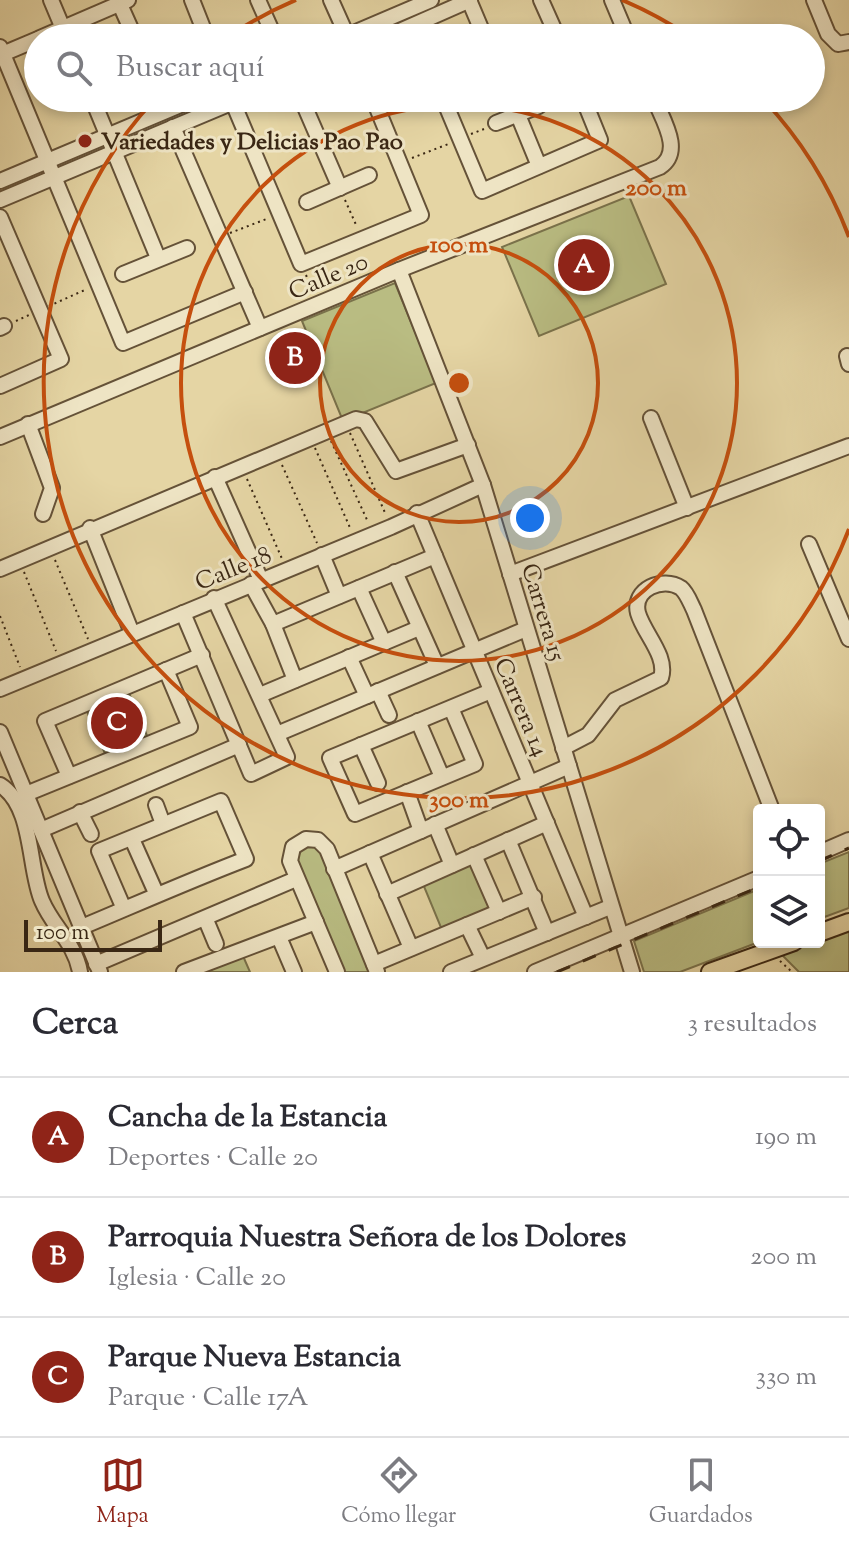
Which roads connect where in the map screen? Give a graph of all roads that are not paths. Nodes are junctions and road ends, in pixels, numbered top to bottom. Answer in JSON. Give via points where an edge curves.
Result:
{"nodes":[{"id":1,"x":51,"y":0,"type":"edge"},
{"id":2,"x":192,"y":0,"type":"edge"},
{"id":3,"x":258,"y":0,"type":"edge"},
{"id":4,"x":331,"y":0,"type":"edge"},
{"id":5,"x":431,"y":0,"type":"edge"},
{"id":6,"x":470,"y":0,"type":"edge"},
{"id":7,"x":541,"y":0,"type":"edge"},
{"id":8,"x":612,"y":0,"type":"edge"},
{"id":9,"x":814,"y":0,"type":"edge"},
{"id":10,"x":122,"y":1,"type":"edge"},
{"id":11,"x":404,"y":5,"type":"edge"},
{"id":12,"x":61,"y":24,"type":"edge"},
{"id":13,"x":81,"y":24,"type":"edge"},
{"id":14,"x":130,"y":24,"type":"edge"},
{"id":15,"x":201,"y":24,"type":"edge"},
{"id":16,"x":269,"y":24,"type":"edge"},
{"id":17,"x":340,"y":24,"type":"edge"},
{"id":18,"x":369,"y":24,"type":"edge"},
{"id":19,"x":428,"y":24,"type":"edge"},
{"id":20,"x":479,"y":24,"type":"edge"},
{"id":21,"x":552,"y":24,"type":"edge"},
{"id":22,"x":622,"y":24,"type":"edge"},
{"id":23,"x":824,"y":24,"type":"edge"},
{"id":24,"x":825,"y":27,"type":"edge"},
{"id":25,"x":849,"y":42,"type":"edge"},
{"id":26,"x":24,"y":44,"type":"edge"},
{"id":27,"x":1,"y":52,"type":"edge"},
{"id":28,"x":24,"y":106,"type":"edge"},
{"id":29,"x":26,"y":112,"type":"edge"},
{"id":30,"x":98,"y":112,"type":"edge"},
{"id":31,"x":150,"y":112,"type":"edge"},
{"id":32,"x":207,"y":112,"type":"edge"},
{"id":33,"x":240,"y":112,"type":"edge"},
{"id":34,"x":307,"y":112,"type":"edge"},
{"id":35,"x":379,"y":112,"type":"edge"},
{"id":36,"x":449,"y":112,"type":"edge"},
{"id":37,"x":523,"y":112,"type":"edge"},
{"id":38,"x":589,"y":112,"type":"edge"},
{"id":39,"x":660,"y":112,"type":"edge"},
{"id":40,"x":518,"y":114,"type":"junction"},
{"id":41,"x":496,"y":123,"type":"road end"},
{"id":42,"x":173,"y":127,"type":"junction"},
{"id":43,"x":107,"y":136,"type":"junction"},
{"id":44,"x":114,"y":152,"type":"junction"},
{"id":45,"x":47,"y":161,"type":"junction"},
{"id":46,"x":539,"y":166,"type":"junction"},
{"id":47,"x":369,"y":175,"type":"dead end"},
{"id":48,"x":53,"y":177,"type":"junction"},
{"id":49,"x":0,"y":181,"type":"edge"},
{"id":50,"x":340,"y":188,"type":"junction"},
{"id":51,"x":0,"y":200,"type":"edge"},
{"id":52,"x":307,"y":202,"type":"dead end"},
{"id":53,"x":0,"y":217,"type":"edge"},
{"id":54,"x":187,"y":248,"type":"dead end"},
{"id":55,"x":158,"y":258,"type":"junction"},
{"id":56,"x":399,"y":270,"type":"junction"},
{"id":57,"x":123,"y":274,"type":"dead end"},
{"id":58,"x":245,"y":292,"type":"junction"},
{"id":59,"x":260,"y":328,"type":"junction"},
{"id":60,"x":0,"y":386,"type":"edge"},
{"id":61,"x":651,"y":418,"type":"dead end"},
{"id":62,"x":28,"y":424,"type":"junction"},
{"id":63,"x":0,"y":437,"type":"edge"},
{"id":64,"x":468,"y":445,"type":"junction"},
{"id":65,"x":849,"y":446,"type":"edge"},
{"id":66,"x":215,"y":477,"type":"junction"},
{"id":67,"x":483,"y":485,"type":"junction"},
{"id":68,"x":687,"y":508,"type":"junction"},
{"id":69,"x":417,"y":513,"type":"junction"},
{"id":70,"x":43,"y":514,"type":"dead end"},
{"id":71,"x":90,"y":528,"type":"junction"},
{"id":72,"x":809,"y":544,"type":"dead end"},
{"id":73,"x":322,"y":555,"type":"junction"},
{"id":74,"x":435,"y":556,"type":"junction"},
{"id":75,"x":0,"y":569,"type":"edge"},
{"id":76,"x":395,"y":572,"type":"junction"},
{"id":77,"x":510,"y":574,"type":"junction"},
{"id":78,"x":256,"y":582,"type":"junction"},
{"id":79,"x":359,"y":588,"type":"junction"},
{"id":80,"x":339,"y":596,"type":"junction"},
{"id":81,"x":214,"y":598,"type":"junction"},
{"id":82,"x":183,"y":613,"type":"junction"},
{"id":83,"x":273,"y":624,"type":"junction"},
{"id":84,"x":419,"y":628,"type":"junction"},
{"id":85,"x":526,"y":629,"type":"junction"},
{"id":86,"x":132,"y":633,"type":"junction"},
{"id":87,"x":849,"y":639,"type":"edge"},
{"id":88,"x":384,"y":643,"type":"junction"},
{"id":89,"x":474,"y":651,"type":"junction"},
{"id":90,"x":202,"y":655,"type":"junction"},
{"id":91,"x":349,"y":657,"type":"junction"},
{"id":92,"x":437,"y":666,"type":"junction"},
{"id":93,"x":166,"y":670,"type":"junction"},
{"id":94,"x":295,"y":680,"type":"junction"},
{"id":95,"x":0,"y":689,"type":"edge"},
{"id":96,"x":491,"y":691,"type":"junction"},
{"id":97,"x":372,"y":694,"type":"junction"},
{"id":98,"x":260,"y":695,"type":"junction"},
{"id":99,"x":451,"y":708,"type":"junction"},
{"id":100,"x":389,"y":715,"type":"dead end"},
{"id":101,"x":418,"y":721,"type":"junction"},
{"id":102,"x":0,"y":732,"type":"edge"},
{"id":103,"x":277,"y":734,"type":"junction"},
{"id":104,"x":239,"y":745,"type":"junction"},
{"id":105,"x":361,"y":745,"type":"junction"},
{"id":106,"x":563,"y":748,"type":"junction"},
{"id":107,"x":569,"y":766,"type":"junction"},
{"id":108,"x":69,"y":776,"type":"junction"},
{"id":109,"x":442,"y":777,"type":"junction"},
{"id":110,"x":378,"y":783,"type":"dead end"},
{"id":111,"x":530,"y":783,"type":"junction"},
{"id":112,"x":0,"y":785,"type":"edge"},
{"id":113,"x":407,"y":792,"type":"junction"},
{"id":114,"x":26,"y":794,"type":"junction"},
{"id":115,"x":770,"y":804,"type":"edge"},
{"id":116,"x":156,"y":805,"type":"dead end"},
{"id":117,"x":80,"y":812,"type":"junction"},
{"id":118,"x":547,"y":823,"type":"junction"},
{"id":119,"x":163,"y":824,"type":"junction"},
{"id":120,"x":428,"y":828,"type":"junction"},
{"id":121,"x":41,"y":830,"type":"junction"},
{"id":122,"x":91,"y":834,"type":"dead end"},
{"id":123,"x":132,"y":839,"type":"junction"},
{"id":124,"x":508,"y":840,"type":"junction"},
{"id":125,"x":849,"y":840,"type":"edge"},
{"id":126,"x":825,"y":850,"type":"edge"},
{"id":127,"x":370,"y":853,"type":"junction"},
{"id":128,"x":474,"y":855,"type":"junction"},
{"id":129,"x":452,"y":865,"type":"junction"},
{"id":130,"x":334,"y":869,"type":"junction"},
{"id":131,"x":296,"y":879,"type":"junction"},
{"id":132,"x":753,"y":881,"type":"edge"},
{"id":133,"x":156,"y":893,"type":"junction"},
{"id":134,"x":387,"y":894,"type":"junction"},
{"id":135,"x":534,"y":897,"type":"junction"},
{"id":136,"x":610,"y":907,"type":"junction"},
{"id":137,"x":124,"y":909,"type":"junction"},
{"id":138,"x":499,"y":912,"type":"junction"},
{"id":139,"x":586,"y":917,"type":"junction"},
{"id":140,"x":206,"y":920,"type":"junction"},
{"id":141,"x":316,"y":922,"type":"junction"},
{"id":142,"x":849,"y":922,"type":"edge"},
{"id":143,"x":467,"y":925,"type":"junction"},
{"id":144,"x":82,"y":927,"type":"junction"},
{"id":145,"x":825,"y":931,"type":"edge"},
{"id":146,"x":547,"y":933,"type":"junction"},
{"id":147,"x":279,"y":937,"type":"junction"},
{"id":148,"x":619,"y":938,"type":"junction"},
{"id":149,"x":216,"y":944,"type":"dead end"},
{"id":150,"x":411,"y":948,"type":"junction"},
{"id":151,"x":777,"y":948,"type":"edge"},
{"id":152,"x":483,"y":958,"type":"junction"},
{"id":153,"x":98,"y":968,"type":"edge"},
{"id":154,"x":376,"y":968,"type":"edge"},
{"id":155,"x":80,"y":972,"type":"edge"},
{"id":156,"x":184,"y":972,"type":"edge"},
{"id":157,"x":294,"y":972,"type":"edge"},
{"id":158,"x":337,"y":972,"type":"edge"},
{"id":159,"x":451,"y":972,"type":"edge"},
{"id":160,"x":535,"y":972,"type":"edge"},
{"id":161,"x":632,"y":972,"type":"edge"},
{"id":162,"x":710,"y":972,"type":"edge"}],
"edges":[{"from":1,"to":12,"type":"street"},
{"from":2,"to":15,"type":"street"},
{"from":3,"to":16,"type":"street"},
{"from":4,"to":17,"type":"street"},
{"from":5,"to":11,"type":"street"},
{"from":6,"to":19,"type":"street"},
{"from":6,"to":20,"type":"street"},
{"from":7,"to":21,"type":"street"},
{"from":8,"to":22,"type":"street"},
{"from":9,"to":23,"type":"street"},
{"from":10,"to":13,"type":"street"},
{"from":10,"to":14,"type":"street"},
{"from":11,"to":18,"type":"street"},
{"from":24,"to":25,"type":"street","via":[[838,44]]},
{"from":26,"to":27,"type":"street"},
{"from":27,"to":28,"type":"street"},
{"from":29,"to":45,"type":"street"},
{"from":30,"to":43,"type":"street"},
{"from":31,"to":43,"type":"street"},
{"from":32,"to":42,"type":"street"},
{"from":33,"to":35,"type":"street","via":[[301,264],[421,215]]},
{"from":34,"to":50,"type":"street"},
{"from":36,"to":46,"type":"street","via":[[482,191]]},
{"from":37,"to":40,"type":"street"},
{"from":38,"to":46,"type":"street","via":[[600,140]]},
{"from":39,"to":56,"type":"street","name":"Calle 20","via":[[671,156],[660,167]]},
{"from":40,"to":41,"type":"street"},
{"from":40,"to":46,"type":"street"},
{"from":42,"to":44,"type":"street"},
{"from":42,"to":58,"type":"street"},
{"from":43,"to":44,"type":"street"},
{"from":43,"to":45,"type":"street"},
{"from":44,"to":48,"type":"street"},
{"from":44,"to":55,"type":"street"},
{"from":45,"to":48,"type":"street"},
{"from":45,"to":49,"type":"street"},
{"from":47,"to":50,"type":"street"},
{"from":48,"to":51,"type":"street"},
{"from":48,"to":58,"type":"street","via":[[123,343]]},
{"from":50,"to":52,"type":"street"},
{"from":53,"to":60,"type":"street","via":[[61,359]]},
{"from":54,"to":55,"type":"street"},
{"from":55,"to":57,"type":"street"},
{"from":56,"to":59,"type":"street","name":"Calle 20"},
{"from":56,"to":64,"type":"street","name":"Carrera 15"},
{"from":58,"to":59,"type":"street"},
{"from":59,"to":62,"type":"street","name":"Calle 20"},
{"from":61,"to":68,"type":"street"},
{"from":62,"to":63,"type":"street","name":"Calle 20"},
{"from":62,"to":70,"type":"street","via":[[52,488]]},
{"from":64,"to":66,"type":"street","via":[[396,471],[361,418]]},
{"from":64,"to":67,"type":"street","name":"Carrera 15"},
{"from":65,"to":68,"type":"street"},
{"from":66,"to":71,"type":"street"},
{"from":66,"to":78,"type":"street"},
{"from":67,"to":69,"type":"street","name":"Calle 18"},
{"from":67,"to":77,"type":"street","name":"Carrera 15"},
{"from":68,"to":77,"type":"street"},
{"from":69,"to":73,"type":"street","name":"Calle 18"},
{"from":69,"to":74,"type":"street","name":"Carrera 14"},
{"from":71,"to":75,"type":"street"},
{"from":71,"to":86,"type":"street"},
{"from":72,"to":87,"type":"street"},
{"from":73,"to":78,"type":"street","name":"Calle 18"},
{"from":73,"to":80,"type":"street"},
{"from":74,"to":76,"type":"street"},
{"from":74,"to":89,"type":"street","name":"Carrera 14"},
{"from":76,"to":79,"type":"street"},
{"from":76,"to":84,"type":"street"},
{"from":77,"to":85,"type":"street","name":"Carrera 15"},
{"from":78,"to":81,"type":"street","name":"Calle 18"},
{"from":78,"to":83,"type":"street"},
{"from":79,"to":80,"type":"street"},
{"from":79,"to":88,"type":"street"},
{"from":80,"to":83,"type":"street"},
{"from":81,"to":82,"type":"street","name":"Calle 18"},
{"from":81,"to":98,"type":"street"},
{"from":82,"to":86,"type":"street","name":"Calle 18"},
{"from":82,"to":90,"type":"street"},
{"from":83,"to":94,"type":"street"},
{"from":84,"to":88,"type":"street"},
{"from":84,"to":92,"type":"street"},
{"from":85,"to":89,"type":"street"},
{"from":85,"to":106,"type":"street","name":"Carrera 15"},
{"from":86,"to":95,"type":"street","name":"Calle 18"},
{"from":88,"to":91,"type":"street"},
{"from":89,"to":92,"type":"street"},
{"from":89,"to":96,"type":"street","name":"Carrera 14"},
{"from":90,"to":93,"type":"street"},
{"from":90,"to":104,"type":"street"},
{"from":91,"to":94,"type":"street"},
{"from":91,"to":97,"type":"street"},
{"from":92,"to":97,"type":"street"},
{"from":93,"to":108,"type":"street","via":[[45,721]]},
{"from":93,"to":108,"type":"street","via":[[190,727]]},
{"from":94,"to":98,"type":"street"},
{"from":96,"to":99,"type":"street"},
{"from":96,"to":111,"type":"street","name":"Carrera 14"},
{"from":97,"to":100,"type":"street"},
{"from":97,"to":103,"type":"street"},
{"from":98,"to":103,"type":"street"},
{"from":99,"to":101,"type":"street"},
{"from":99,"to":109,"type":"street","via":[[475,764]]},
{"from":101,"to":105,"type":"street"},
{"from":101,"to":109,"type":"street"},
{"from":102,"to":114,"type":"street"},
{"from":103,"to":104,"type":"street","via":[[287,757],[251,774]]},
{"from":104,"to":117,"type":"street"},
{"from":105,"to":110,"type":"street"},
{"from":105,"to":113,"type":"street","via":[[330,758],[355,814]]},
{"from":106,"to":107,"type":"street","name":"Carrera 15"},
{"from":106,"to":115,"type":"street","via":[[588,735],[615,700],[661,678],[662,663],[637,603],[657,583],[671,583],[684,590],[694,610]]},
{"from":107,"to":111,"type":"street"},
{"from":107,"to":136,"type":"street","name":"Carrera 15"},
{"from":108,"to":114,"type":"street"},
{"from":109,"to":113,"type":"street"},
{"from":111,"to":118,"type":"street","name":"Carrera 14"},
{"from":111,"to":120,"type":"street"},
{"from":112,"to":155,"type":"street","via":[[14,800],[31,843],[44,906],[74,949]]},
{"from":113,"to":120,"type":"street"},
{"from":114,"to":121,"type":"street"},
{"from":116,"to":119,"type":"street"},
{"from":117,"to":121,"type":"street"},
{"from":117,"to":122,"type":"street"},
{"from":118,"to":124,"type":"street"},
{"from":118,"to":139,"type":"street","name":"Carrera 14"},
{"from":119,"to":123,"type":"street"},
{"from":119,"to":133,"type":"street","via":[[221,801],[246,859]]},
{"from":120,"to":127,"type":"street"},
{"from":120,"to":129,"type":"street"},
{"from":121,"to":144,"type":"street"},
{"from":123,"to":133,"type":"street"},
{"from":123,"to":137,"type":"street","via":[[99,851]]},
{"from":124,"to":128,"type":"street"},
{"from":124,"to":135,"type":"street"},
{"from":125,"to":126,"type":"street"},
{"from":127,"to":130,"type":"street"},
{"from":127,"to":134,"type":"street"},
{"from":128,"to":129,"type":"street"},
{"from":128,"to":138,"type":"street"},
{"from":129,"to":134,"type":"street"},
{"from":130,"to":131,"type":"street","via":[[325,845],[306,839],[290,854]]},
{"from":130,"to":154,"type":"street"},
{"from":131,"to":140,"type":"street"},
{"from":131,"to":141,"type":"street"},
{"from":132,"to":148,"type":"street"},
{"from":133,"to":137,"type":"street"},
{"from":134,"to":150,"type":"street"},
{"from":135,"to":138,"type":"street"},
{"from":135,"to":146,"type":"street"},
{"from":136,"to":139,"type":"street"},
{"from":136,"to":148,"type":"street","name":"Carrera 15"},
{"from":137,"to":144,"type":"street"},
{"from":138,"to":143,"type":"street"},
{"from":139,"to":146,"type":"street"},
{"from":140,"to":149,"type":"street"},
{"from":140,"to":153,"type":"street"},
{"from":141,"to":147,"type":"street"},
{"from":141,"to":158,"type":"street"},
{"from":142,"to":145,"type":"main road"},
{"from":143,"to":150,"type":"street"},
{"from":143,"to":152,"type":"street"},
{"from":144,"to":153,"type":"street"},
{"from":146,"to":152,"type":"street"},
{"from":147,"to":156,"type":"street"},
{"from":147,"to":157,"type":"street"},
{"from":148,"to":160,"type":"street"},
{"from":148,"to":161,"type":"street","name":"Carrera 15"},
{"from":150,"to":154,"type":"street"},
{"from":151,"to":162,"type":"main road"},
{"from":152,"to":159,"type":"street"}]}
